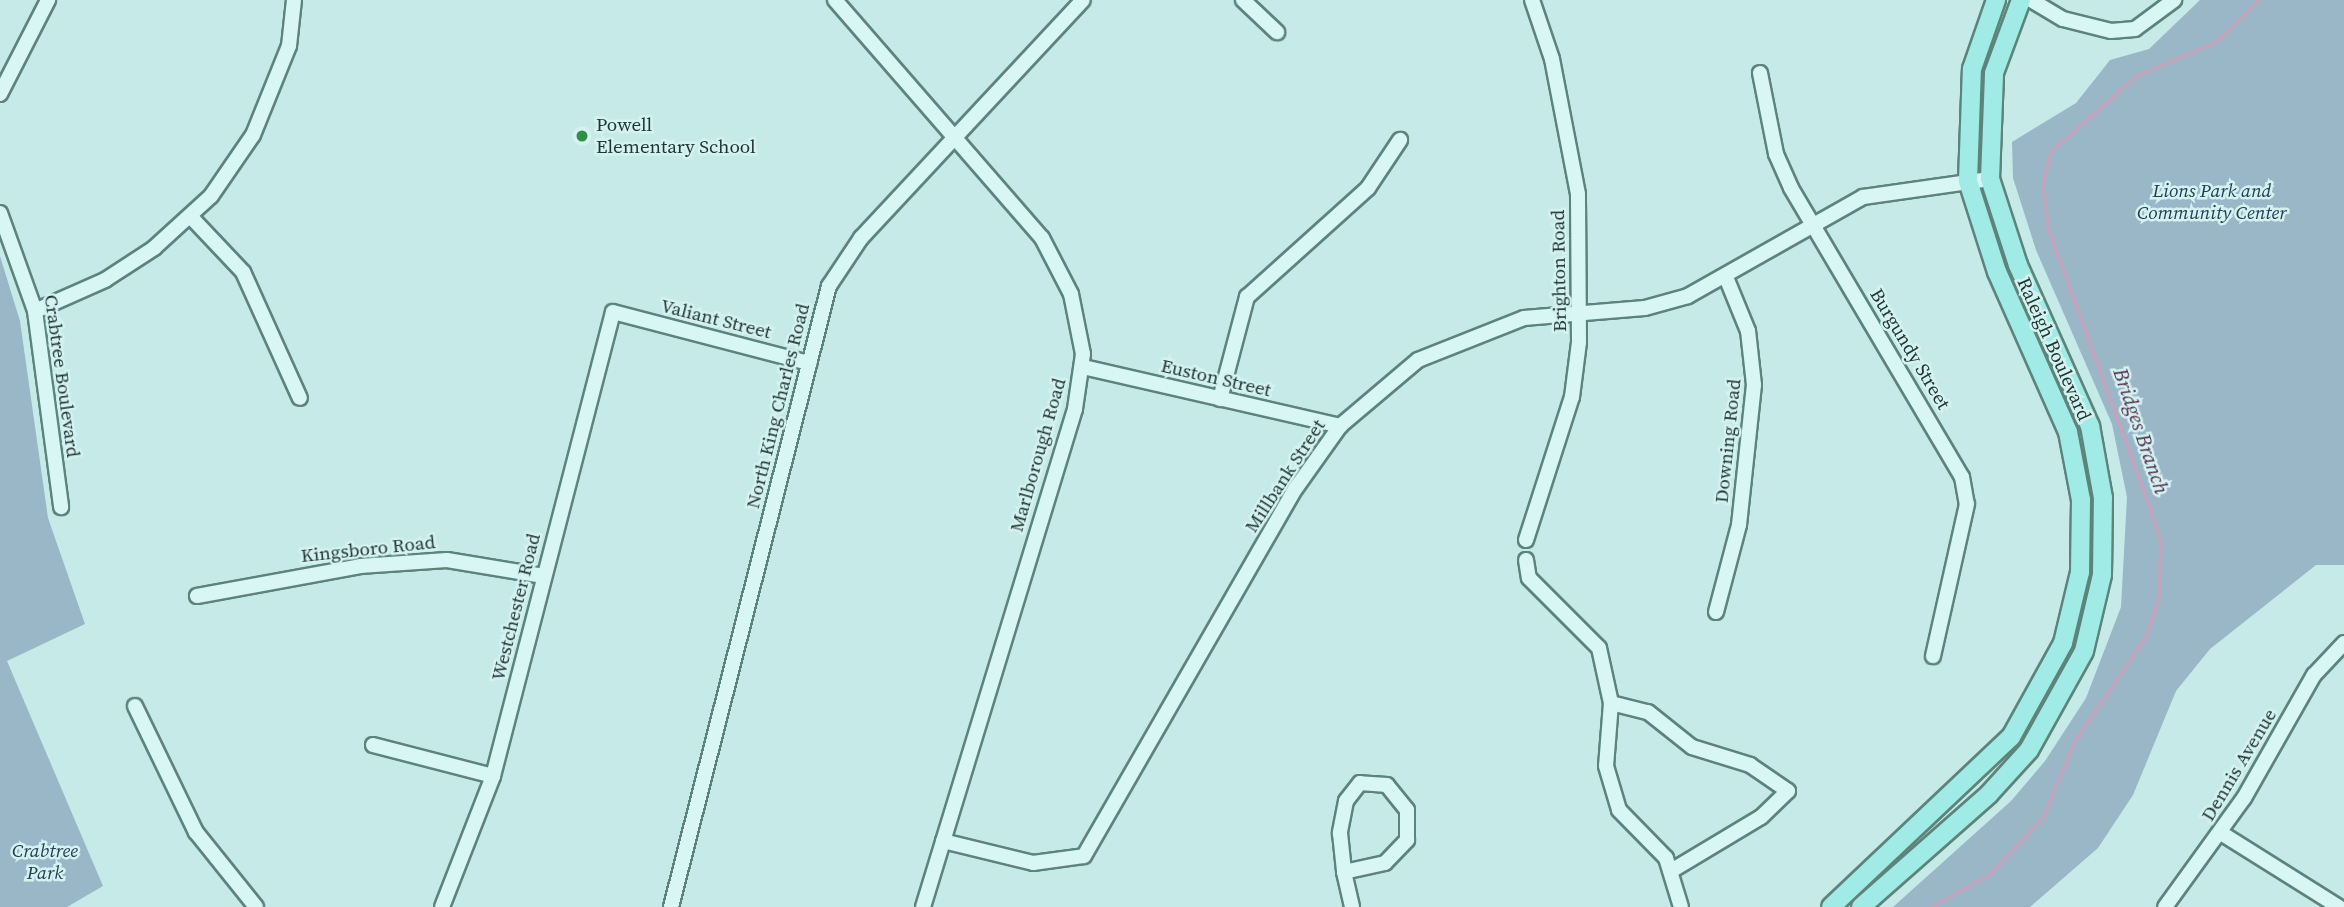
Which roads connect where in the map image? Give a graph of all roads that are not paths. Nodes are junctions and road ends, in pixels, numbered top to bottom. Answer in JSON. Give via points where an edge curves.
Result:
{"nodes":[{"id":1,"x":48,"y":0,"type":"edge"},
{"id":2,"x":294,"y":0,"type":"edge"},
{"id":3,"x":835,"y":0,"type":"edge"},
{"id":4,"x":1083,"y":0,"type":"edge"},
{"id":5,"x":1243,"y":0,"type":"edge"},
{"id":6,"x":1532,"y":0,"type":"edge"},
{"id":7,"x":1996,"y":0,"type":"edge"},
{"id":8,"x":2021,"y":0,"type":"edge"},
{"id":9,"x":2031,"y":0,"type":"edge"},
{"id":10,"x":2174,"y":0,"type":"edge"},
{"id":11,"x":1277,"y":32,"type":"dead end"},
{"id":12,"x":1760,"y":73,"type":"dead end"},
{"id":13,"x":0,"y":94,"type":"edge"},
{"id":14,"x":957,"y":138,"type":"junction"},
{"id":15,"x":1400,"y":140,"type":"dead end"},
{"id":16,"x":1990,"y":178,"type":"junction"},
{"id":17,"x":1968,"y":181,"type":"junction"},
{"id":18,"x":0,"y":213,"type":"edge"},
{"id":19,"x":191,"y":217,"type":"junction"},
{"id":20,"x":1813,"y":222,"type":"junction"},
{"id":21,"x":1726,"y":277,"type":"junction"},
{"id":22,"x":35,"y":311,"type":"junction"},
{"id":23,"x":613,"y":313,"type":"joint"},
{"id":24,"x":1580,"y":314,"type":"junction"},
{"id":25,"x":809,"y":363,"type":"junction"},
{"id":26,"x":1083,"y":367,"type":"junction"},
{"id":27,"x":300,"y":398,"type":"dead end"},
{"id":28,"x":1220,"y":399,"type":"junction"},
{"id":29,"x":1340,"y":426,"type":"junction"},
{"id":30,"x":61,"y":507,"type":"dead end"},
{"id":31,"x":1526,"y":540,"type":"dead end"},
{"id":32,"x":1525,"y":560,"type":"dead end"},
{"id":33,"x":544,"y":576,"type":"junction"},
{"id":34,"x":197,"y":596,"type":"dead end"},
{"id":35,"x":1716,"y":612,"type":"dead end"},
{"id":36,"x":2344,"y":643,"type":"edge"},
{"id":37,"x":1933,"y":656,"type":"dead end"},
{"id":38,"x":1611,"y":703,"type":"junction"},
{"id":39,"x":135,"y":706,"type":"dead end"},
{"id":40,"x":373,"y":745,"type":"dead end"},
{"id":41,"x":493,"y":776,"type":"junction"},
{"id":42,"x":2221,"y":833,"type":"junction"},
{"id":43,"x":943,"y":841,"type":"junction"},
{"id":44,"x":1671,"y":871,"type":"junction"},
{"id":45,"x":1344,"y":872,"type":"junction"},
{"id":46,"x":256,"y":907,"type":"edge"},
{"id":47,"x":442,"y":907,"type":"edge"},
{"id":48,"x":671,"y":907,"type":"edge"},
{"id":49,"x":923,"y":907,"type":"edge"},
{"id":50,"x":1352,"y":907,"type":"edge"},
{"id":51,"x":1681,"y":907,"type":"edge"},
{"id":52,"x":1831,"y":907,"type":"edge"},
{"id":53,"x":1861,"y":907,"type":"edge"},
{"id":54,"x":2165,"y":907,"type":"edge"},
{"id":55,"x":2340,"y":907,"type":"edge"}],
"edges":[{"from":1,"to":13,"type":"street"},
{"from":2,"to":19,"type":"street","via":[[289,46],[253,135]]},
{"from":3,"to":14,"type":"street","name":"Marlborough Road"},
{"from":4,"to":14,"type":"street","name":"North King Charles Road"},
{"from":5,"to":11,"type":"street"},
{"from":6,"to":24,"type":"street","name":"Brighton Road","via":[[1552,59],[1576,183]]},
{"from":7,"to":17,"type":"main road","name":"Raleigh Boulevard","via":[[1972,69]]},
{"from":8,"to":16,"type":"main road","name":"Raleigh Boulevard","via":[[1994,73]]},
{"from":9,"to":10,"type":"street","via":[[2075,24],[2111,31],[2135,29]]},
{"from":12,"to":20,"type":"street","name":"Burgundy Street","via":[[1776,154]]},
{"from":14,"to":25,"type":"street","name":"North King Charles Road","via":[[860,238],[829,286]]},
{"from":14,"to":26,"type":"street","name":"Marlborough Road","via":[[1063,270],[1078,317]]},
{"from":15,"to":28,"type":"street","via":[[1367,188],[1247,297]]},
{"from":16,"to":17,"type":"street","name":"Millbank Street"},
{"from":16,"to":53,"type":"main road","name":"Raleigh Boulevard","via":[[2014,255],[2090,426],[2103,498],[2102,575],[2084,651],[2029,750],[1989,794]]},
{"from":17,"to":20,"type":"street","name":"Millbank Street","via":[[1863,197]]},
{"from":17,"to":52,"type":"main road","name":"Raleigh Boulevard","via":[[1993,262],[2068,432],[2081,500],[2078,583],[2049,677],[2011,737]]},
{"from":18,"to":22,"type":"street","name":"Crabtree Boulevard"},
{"from":19,"to":22,"type":"street","via":[[105,280]]},
{"from":19,"to":27,"type":"street","via":[[243,272]]},
{"from":20,"to":21,"type":"street","name":"Millbank Street"},
{"from":20,"to":37,"type":"street","name":"Burgundy Street","via":[[1962,477],[1967,504]]},
{"from":21,"to":24,"type":"street","name":"Millbank Street","via":[[1645,308]]},
{"from":21,"to":35,"type":"street","name":"Downing Road","via":[[1748,331],[1754,385],[1739,525]]},
{"from":22,"to":30,"type":"street","name":"Crabtree Boulevard"},
{"from":23,"to":25,"type":"street","name":"Valiant Street"},
{"from":23,"to":33,"type":"street","name":"Westchester Road"},
{"from":24,"to":29,"type":"street","name":"Millbank Street","via":[[1524,318],[1444,347],[1391,378]]},
{"from":24,"to":31,"type":"street","name":"Brighton Road","via":[[1572,397]]},
{"from":25,"to":48,"type":"street","name":"North King Charles Road"},
{"from":26,"to":28,"type":"street","name":"Euston Street"},
{"from":26,"to":43,"type":"street","name":"Marlborough Road"},
{"from":28,"to":29,"type":"street","name":"Euston Street"},
{"from":29,"to":43,"type":"street","name":"Millbank Street","via":[[1296,488],[1084,856],[1033,863]]},
{"from":32,"to":38,"type":"street","via":[[1529,578],[1599,648]]},
{"from":33,"to":34,"type":"street","name":"Kingsboro Road","via":[[447,560],[360,566]]},
{"from":33,"to":41,"type":"street","name":"Westchester Road"},
{"from":36,"to":42,"type":"street","name":"Dennis Avenue","via":[[2314,675]]},
{"from":38,"to":44,"type":"street","via":[[1606,766],[1619,810]]},
{"from":38,"to":44,"type":"street","via":[[1648,712],[1692,747],[1751,765],[1788,791],[1760,817]]},
{"from":39,"to":46,"type":"street","via":[[196,832]]},
{"from":40,"to":41,"type":"street"},
{"from":41,"to":47,"type":"street","name":"Westchester Road"},
{"from":42,"to":54,"type":"street","name":"Dennis Avenue"},
{"from":42,"to":55,"type":"street"},
{"from":43,"to":49,"type":"street","name":"Marlborough Road"},
{"from":44,"to":51,"type":"street"},
{"from":45,"to":45,"type":"street","via":[[1340,833],[1346,801],[1360,782],[1387,785],[1407,810],[1407,840],[1385,863]]},
{"from":45,"to":50,"type":"street"}]}
